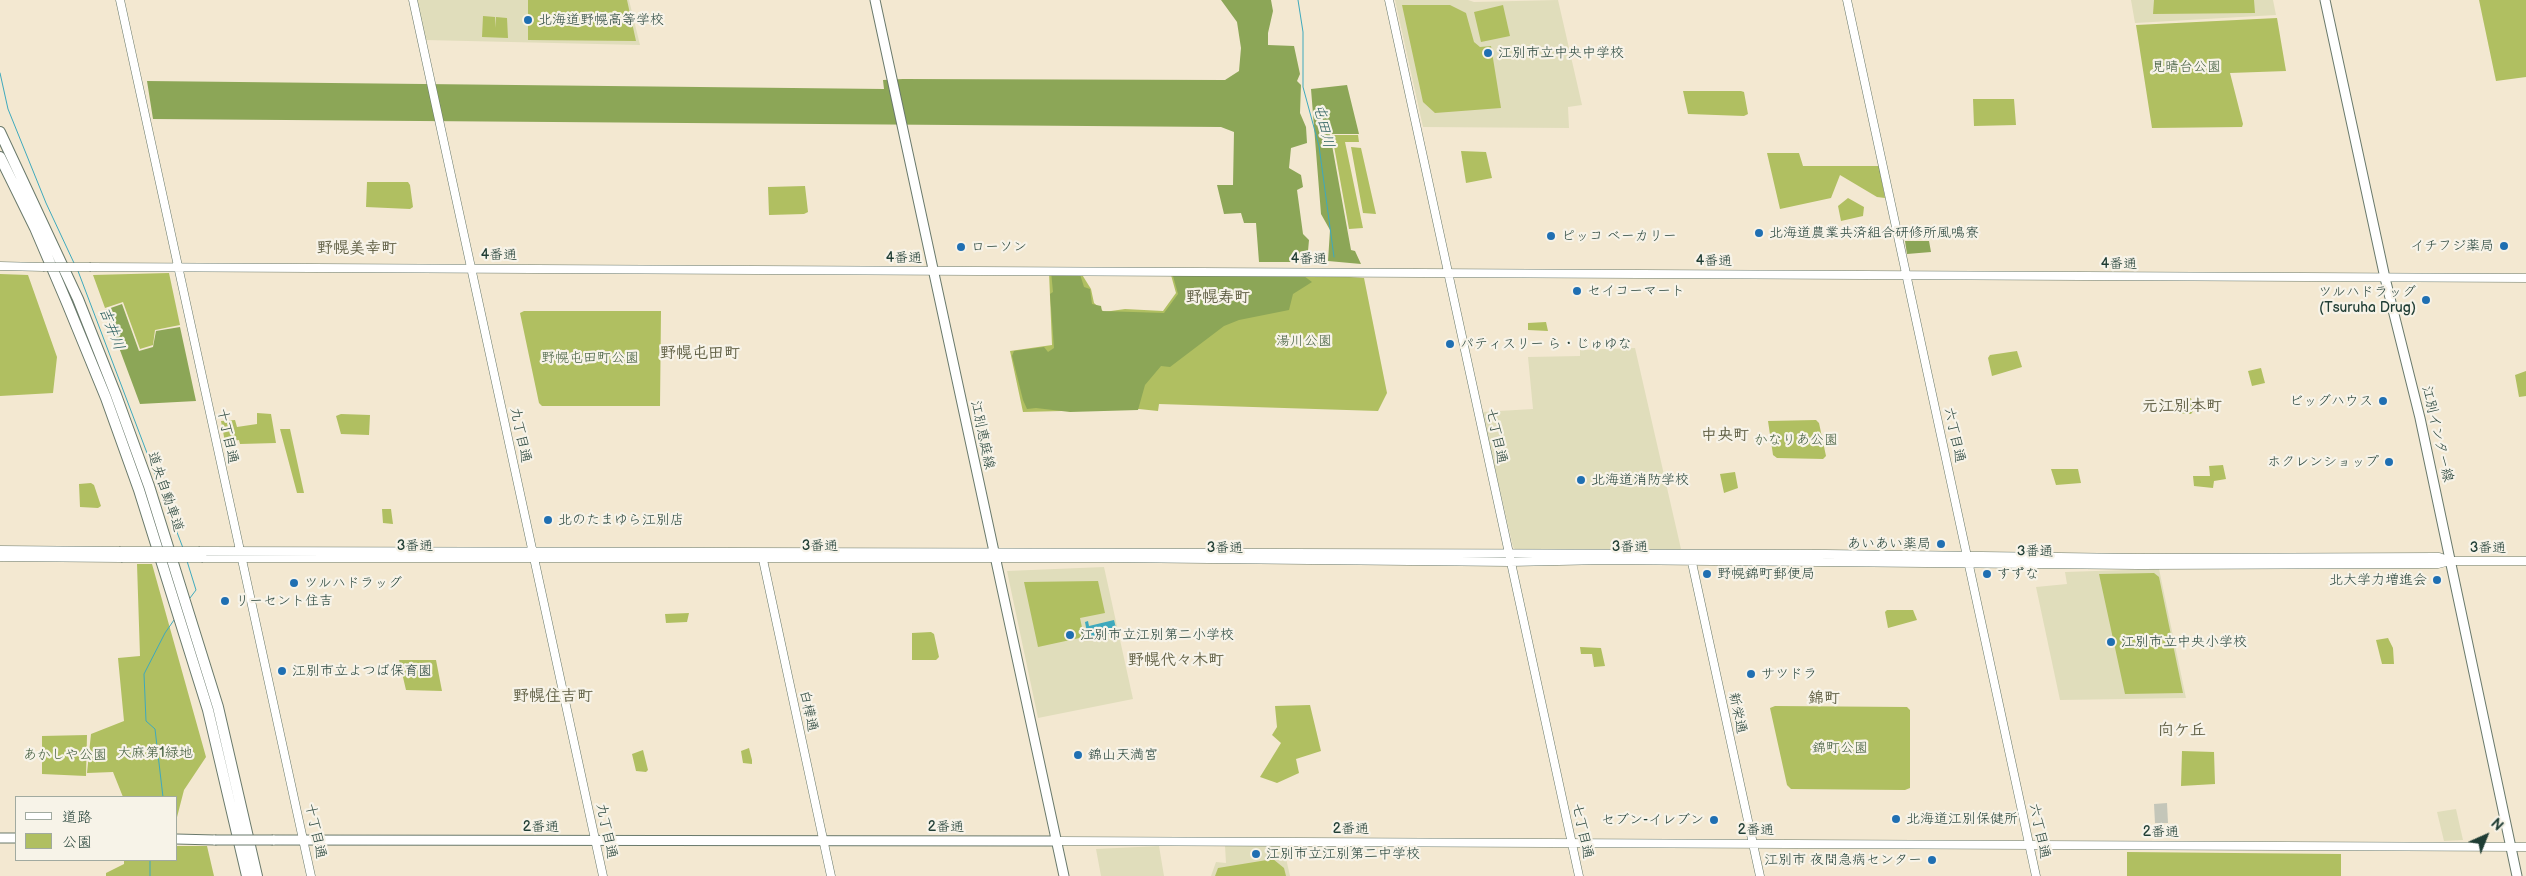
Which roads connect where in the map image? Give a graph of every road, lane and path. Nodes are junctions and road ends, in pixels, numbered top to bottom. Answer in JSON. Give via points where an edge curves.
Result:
{"nodes":[{"id":1,"x":120,"y":0,"type":"edge"},
{"id":2,"x":413,"y":0,"type":"edge"},
{"id":3,"x":874,"y":0,"type":"edge"},
{"id":4,"x":1390,"y":0,"type":"edge"},
{"id":5,"x":1847,"y":0,"type":"edge"},
{"id":6,"x":2325,"y":0,"type":"edge"},
{"id":7,"x":0,"y":132,"type":"edge"},
{"id":8,"x":0,"y":157,"type":"edge"},
{"id":9,"x":0,"y":166,"type":"edge"},
{"id":10,"x":35,"y":228,"type":"junction"},
{"id":11,"x":0,"y":266,"type":"edge"},
{"id":12,"x":177,"y":267,"type":"junction"},
{"id":13,"x":470,"y":268,"type":"junction"},
{"id":14,"x":932,"y":271,"type":"junction"},
{"id":15,"x":1449,"y":272,"type":"junction"},
{"id":16,"x":1907,"y":276,"type":"junction"},
{"id":17,"x":2385,"y":278,"type":"junction"},
{"id":18,"x":2526,"y":278,"type":"edge"},
{"id":19,"x":0,"y":550,"type":"edge"},
{"id":20,"x":120,"y":554,"type":"junction"},
{"id":21,"x":241,"y":555,"type":"junction"},
{"id":22,"x":533,"y":555,"type":"junction"},
{"id":23,"x":762,"y":555,"type":"junction"},
{"id":24,"x":994,"y":555,"type":"junction"},
{"id":25,"x":1691,"y":557,"type":"junction"},
{"id":26,"x":0,"y":558,"type":"edge"},
{"id":27,"x":1509,"y":558,"type":"junction"},
{"id":28,"x":1969,"y":560,"type":"junction"},
{"id":29,"x":2450,"y":561,"type":"junction"},
{"id":30,"x":2526,"y":561,"type":"edge"},
{"id":31,"x":0,"y":838,"type":"edge"},
{"id":32,"x":15,"y":838,"type":"edge"},
{"id":33,"x":178,"y":839,"type":"edge"},
{"id":34,"x":303,"y":840,"type":"junction"},
{"id":35,"x":596,"y":841,"type":"junction"},
{"id":36,"x":823,"y":841,"type":"junction"},
{"id":37,"x":1056,"y":841,"type":"junction"},
{"id":38,"x":1572,"y":843,"type":"junction"},
{"id":39,"x":1753,"y":844,"type":"junction"},
{"id":40,"x":2030,"y":845,"type":"junction"},
{"id":41,"x":2511,"y":847,"type":"junction"},
{"id":42,"x":2526,"y":847,"type":"edge"},
{"id":43,"x":247,"y":876,"type":"edge"},
{"id":44,"x":257,"y":876,"type":"edge"},
{"id":45,"x":311,"y":876,"type":"edge"},
{"id":46,"x":603,"y":876,"type":"edge"},
{"id":47,"x":831,"y":876,"type":"edge"},
{"id":48,"x":1064,"y":876,"type":"edge"},
{"id":49,"x":1579,"y":876,"type":"edge"},
{"id":50,"x":1760,"y":876,"type":"edge"},
{"id":51,"x":2036,"y":876,"type":"edge"},
{"id":52,"x":2517,"y":876,"type":"edge"}],
"edges":[{"from":1,"to":12,"type":"street","name":"十丁目通"},
{"from":2,"to":13,"type":"street","name":"九丁目通"},
{"from":3,"to":14,"type":"main road","name":"江別恵庭線"},
{"from":4,"to":15,"type":"street","name":"七丁目通"},
{"from":5,"to":16,"type":"street","name":"六丁目通"},
{"from":6,"to":17,"type":"main road","name":"江別インター線"},
{"from":7,"to":44,"type":"highway","name":"道央自動車道","via":[[78,299],[149,486],[218,707]]},
{"from":8,"to":10,"type":"highway","name":"道央自動車道"},
{"from":9,"to":10,"type":"highway"},
{"from":10,"to":43,"type":"highway","name":"道央自動車道","via":[[106,398],[139,490],[208,710]]},
{"from":11,"to":12,"type":"street","name":"4番通","bridge":true},
{"from":12,"to":13,"type":"street","name":"4番通"},
{"from":12,"to":21,"type":"street","name":"十丁目通"},
{"from":13,"to":14,"type":"street","name":"4番通"},
{"from":13,"to":22,"type":"street","name":"九丁目通"},
{"from":14,"to":15,"type":"street","name":"4番通"},
{"from":14,"to":24,"type":"main road","name":"江別恵庭線"},
{"from":15,"to":16,"type":"street","name":"4番通"},
{"from":15,"to":27,"type":"street","name":"七丁目通"},
{"from":16,"to":17,"type":"street","name":"4番通"},
{"from":16,"to":28,"type":"street","name":"六丁目通"},
{"from":17,"to":18,"type":"street","name":"4番通"},
{"from":17,"to":29,"type":"main road","name":"江別インター線","via":[[2420,418]]},
{"from":19,"to":20,"type":"street","name":"3番通"},
{"from":20,"to":21,"type":"street","name":"3番通","bridge":true},
{"from":20,"to":26,"type":"street","name":"3番通"},
{"from":21,"to":22,"type":"street","name":"3番通"},
{"from":21,"to":34,"type":"street","name":"十丁目通"},
{"from":22,"to":23,"type":"street","name":"3番通"},
{"from":22,"to":35,"type":"street","name":"九丁目通"},
{"from":23,"to":24,"type":"street","name":"3番通"},
{"from":23,"to":36,"type":"street","name":"白樺通"},
{"from":24,"to":27,"type":"street","name":"3番通"},
{"from":24,"to":37,"type":"main road","name":"江別恵庭線"},
{"from":25,"to":27,"type":"street","name":"3番通"},
{"from":25,"to":28,"type":"street","name":"3番通"},
{"from":25,"to":39,"type":"street","name":"新栄通"},
{"from":27,"to":38,"type":"street","name":"七丁目通"},
{"from":28,"to":29,"type":"street","name":"3番通","via":[[2353,565],[2438,564]]},
{"from":28,"to":40,"type":"street","name":"六丁目通"},
{"from":29,"to":30,"type":"street","name":"3番通"},
{"from":29,"to":41,"type":"main road","name":"江別インター線"},
{"from":31,"to":32,"type":"main road"},
{"from":33,"to":34,"type":"main road","name":"2番通","bridge":true},
{"from":34,"to":35,"type":"main road","name":"2番通"},
{"from":34,"to":45,"type":"street","name":"十丁目通"},
{"from":35,"to":36,"type":"main road","name":"2番通"},
{"from":35,"to":46,"type":"street","name":"九丁目通"},
{"from":36,"to":37,"type":"main road","name":"2番通"},
{"from":36,"to":47,"type":"street","name":"白樺通"},
{"from":37,"to":38,"type":"street","name":"2番通"},
{"from":37,"to":48,"type":"main road","name":"江別恵庭線"},
{"from":38,"to":39,"type":"street","name":"2番通"},
{"from":38,"to":49,"type":"street","name":"七丁目通"},
{"from":39,"to":40,"type":"street","name":"2番通"},
{"from":39,"to":50,"type":"street","name":"新栄通"},
{"from":40,"to":41,"type":"street","name":"2番通"},
{"from":40,"to":51,"type":"street","name":"六丁目通"},
{"from":41,"to":42,"type":"street","name":"2番通"},
{"from":41,"to":52,"type":"main road","name":"江別インター線"}]}
